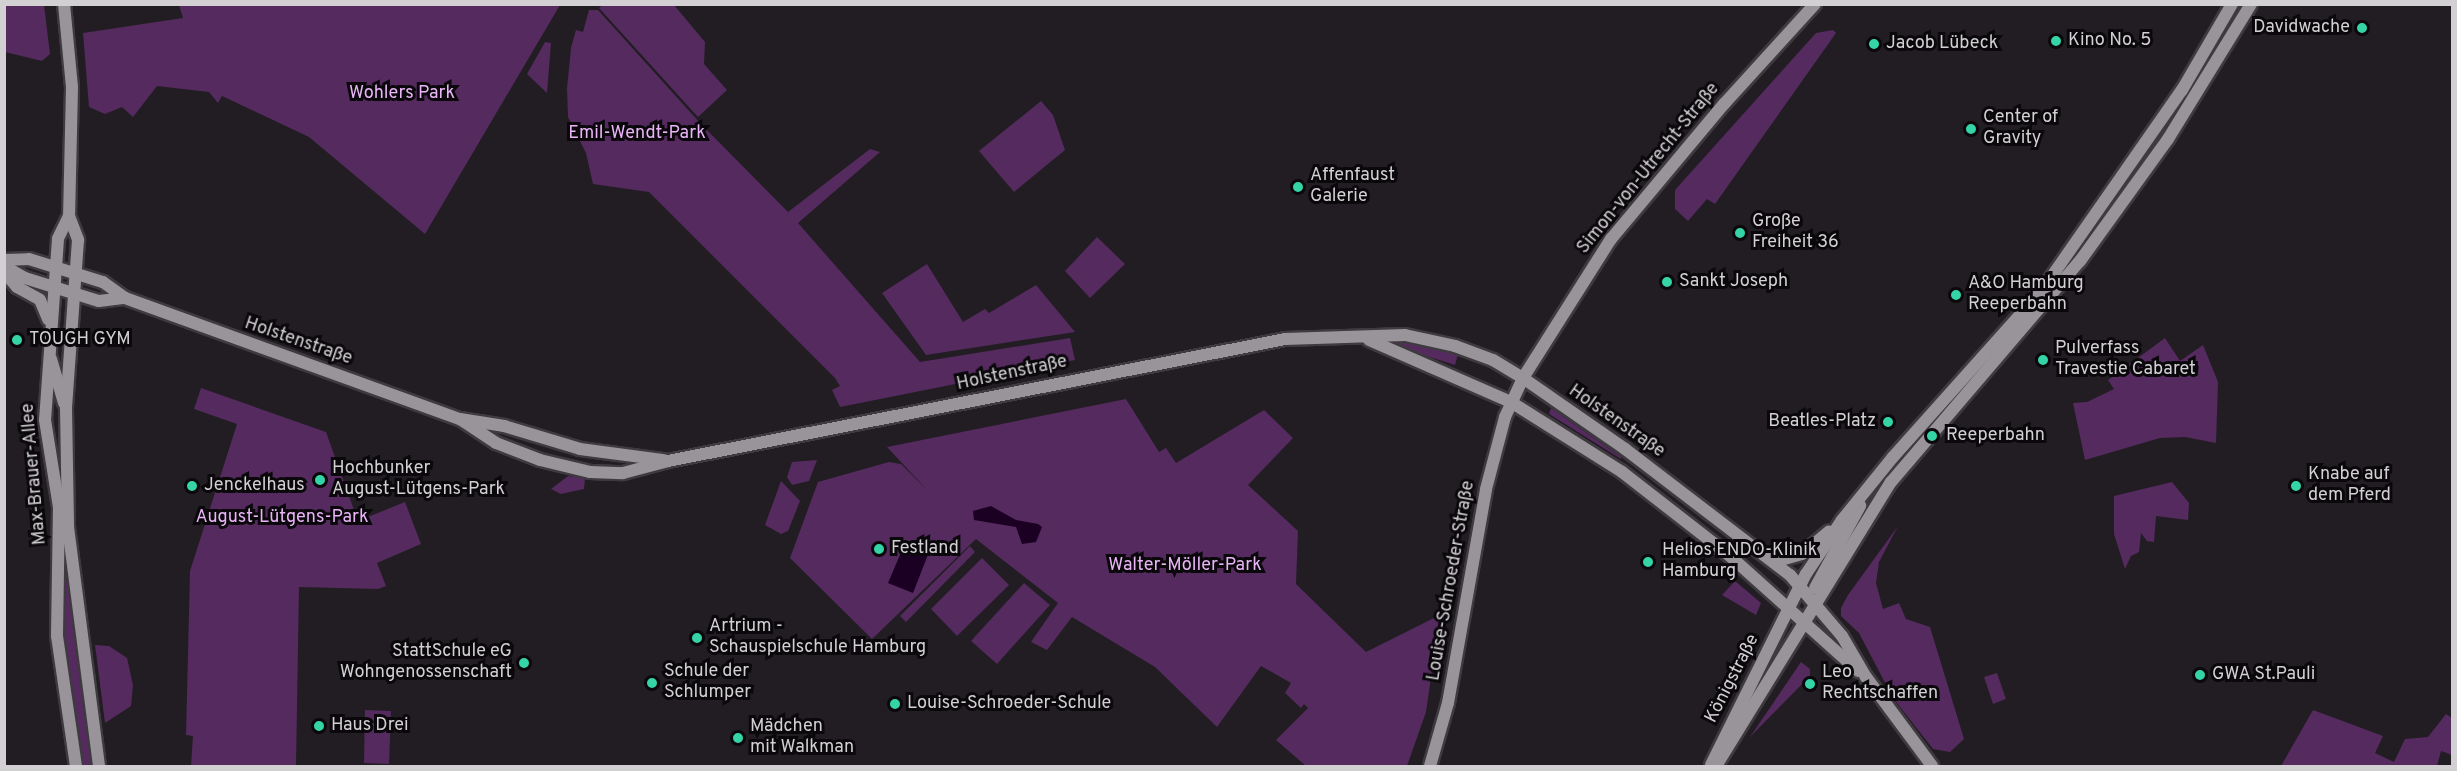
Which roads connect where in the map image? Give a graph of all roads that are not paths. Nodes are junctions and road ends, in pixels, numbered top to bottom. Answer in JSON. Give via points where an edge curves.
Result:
{"nodes":[{"id":1,"x":64,"y":4,"type":"edge"},
{"id":2,"x":1815,"y":4,"type":"edge"},
{"id":3,"x":2232,"y":4,"type":"edge"},
{"id":4,"x":2251,"y":4,"type":"edge"},
{"id":5,"x":69,"y":216,"type":"junction"},
{"id":6,"x":4,"y":260,"type":"edge"},
{"id":7,"x":4,"y":266,"type":"edge"},
{"id":8,"x":55,"y":266,"type":"junction"},
{"id":9,"x":4,"y":272,"type":"edge"},
{"id":10,"x":77,"y":273,"type":"junction"},
{"id":11,"x":53,"y":287,"type":"junction"},
{"id":12,"x":76,"y":294,"type":"junction"},
{"id":13,"x":125,"y":298,"type":"junction"},
{"id":14,"x":49,"y":326,"type":"junction"},
{"id":15,"x":1366,"y":338,"type":"junction"},
{"id":16,"x":48,"y":352,"type":"junction"},
{"id":17,"x":1523,"y":378,"type":"junction"},
{"id":18,"x":1511,"y":402,"type":"junction"},
{"id":19,"x":66,"y":409,"type":"junction"},
{"id":20,"x":460,"y":418,"type":"junction"},
{"id":21,"x":668,"y":460,"type":"junction"},
{"id":22,"x":1848,"y":519,"type":"junction"},
{"id":23,"x":1858,"y":531,"type":"junction"},
{"id":24,"x":1774,"y":562,"type":"junction"},
{"id":25,"x":1800,"y":585,"type":"junction"},
{"id":26,"x":1812,"y":600,"type":"junction"},
{"id":27,"x":1788,"y":608,"type":"junction"},
{"id":28,"x":1804,"y":622,"type":"junction"},
{"id":29,"x":1866,"y":677,"type":"junction"},
{"id":30,"x":76,"y":766,"type":"edge"},
{"id":31,"x":99,"y":766,"type":"edge"},
{"id":32,"x":1430,"y":766,"type":"edge"},
{"id":33,"x":1711,"y":766,"type":"edge"},
{"id":34,"x":1716,"y":766,"type":"edge"},
{"id":35,"x":1932,"y":766,"type":"edge"}],
"edges":[{"from":1,"to":5,"type":"main road","name":"Max-Brauer-Allee","via":[[72,87]]},
{"from":2,"to":17,"type":"main road","name":"Simon-von-Utrecht-Straße","via":[[1611,239]]},
{"from":3,"to":22,"type":"main road","via":[[2182,90],[2043,289],[1871,484]]},
{"from":4,"to":23,"type":"main road","via":[[2193,102],[2093,244],[1973,390],[1908,460]]},
{"from":5,"to":8,"type":"main road","name":"Max-Brauer-Allee","via":[[58,239]]},
{"from":5,"to":10,"type":"main road","name":"Max-Brauer-Allee","via":[[78,240]]},
{"from":6,"to":8,"type":"main road","name":"Holstenstraße","via":[[29,259]]},
{"from":7,"to":11,"type":"main road","name":"Holstenstraße"},
{"from":8,"to":10,"type":"main road","name":"Holstenstraße"},
{"from":8,"to":11,"type":"main road","name":"Max-Brauer-Allee"},
{"from":9,"to":14,"type":"main road","via":[[17,287],[43,304]]},
{"from":10,"to":12,"type":"main road","name":"Max-Brauer-Allee"},
{"from":10,"to":13,"type":"main road","name":"Holstenstraße","via":[[105,282]]},
{"from":11,"to":12,"type":"main road","name":"Holstenstraße"},
{"from":11,"to":14,"type":"main road","name":"Max-Brauer-Allee"},
{"from":12,"to":13,"type":"main road","name":"Holstenstraße","via":[[99,301]]},
{"from":12,"to":19,"type":"main road","name":"Max-Brauer-Allee"},
{"from":13,"to":20,"type":"main road","name":"Holstenstraße"},
{"from":14,"to":16,"type":"main road","name":"Max-Brauer-Allee"},
{"from":15,"to":17,"type":"main road","name":"Holstenstraße","via":[[1405,335],[1455,346],[1493,360]]},
{"from":15,"to":18,"type":"main road","name":"Holstenstraße"},
{"from":15,"to":21,"type":"main road","name":"Holstenstraße","via":[[1285,339]]},
{"from":16,"to":19,"type":"main road"},
{"from":16,"to":30,"type":"main road","name":"Max-Brauer-Allee","via":[[45,420],[59,507],[57,636]]},
{"from":17,"to":18,"type":"main road","name":"Simon-von-Utrecht-Straße"},
{"from":17,"to":24,"type":"main road","name":"Holstenstraße"},
{"from":18,"to":27,"type":"main road","name":"Holstenstraße","via":[[1644,488]]},
{"from":18,"to":32,"type":"main road","name":"Louise-Schroeder-Straße","via":[[1484,499],[1448,703]]},
{"from":19,"to":31,"type":"main road","name":"Max-Brauer-Allee","via":[[70,557]]},
{"from":20,"to":21,"type":"main road","name":"Holstenstraße","via":[[504,426],[570,447]]},
{"from":20,"to":21,"type":"main road","name":"Holstenstraße","via":[[506,447],[578,470],[623,473]]},
{"from":22,"to":23,"type":"main road"},
{"from":22,"to":24,"type":"main road","via":[[1802,554]]},
{"from":22,"to":25,"type":"main road"},
{"from":22,"to":26,"type":"main road"},
{"from":23,"to":26,"type":"main road"},
{"from":24,"to":25,"type":"main road","name":"Holstenstraße"},
{"from":25,"to":26,"type":"main road","name":"Holstenstraße"},
{"from":25,"to":27,"type":"main road"},
{"from":26,"to":28,"type":"main road"},
{"from":26,"to":29,"type":"main road","name":"Holstenstraße","via":[[1842,636]]},
{"from":27,"to":28,"type":"main road","name":"Holstenstraße"},
{"from":27,"to":33,"type":"main road","name":"Königstraße"},
{"from":28,"to":29,"type":"main road","name":"Holstenstraße"},
{"from":28,"to":34,"type":"main road","name":"Königstraße"},
{"from":29,"to":35,"type":"main road"}]}
